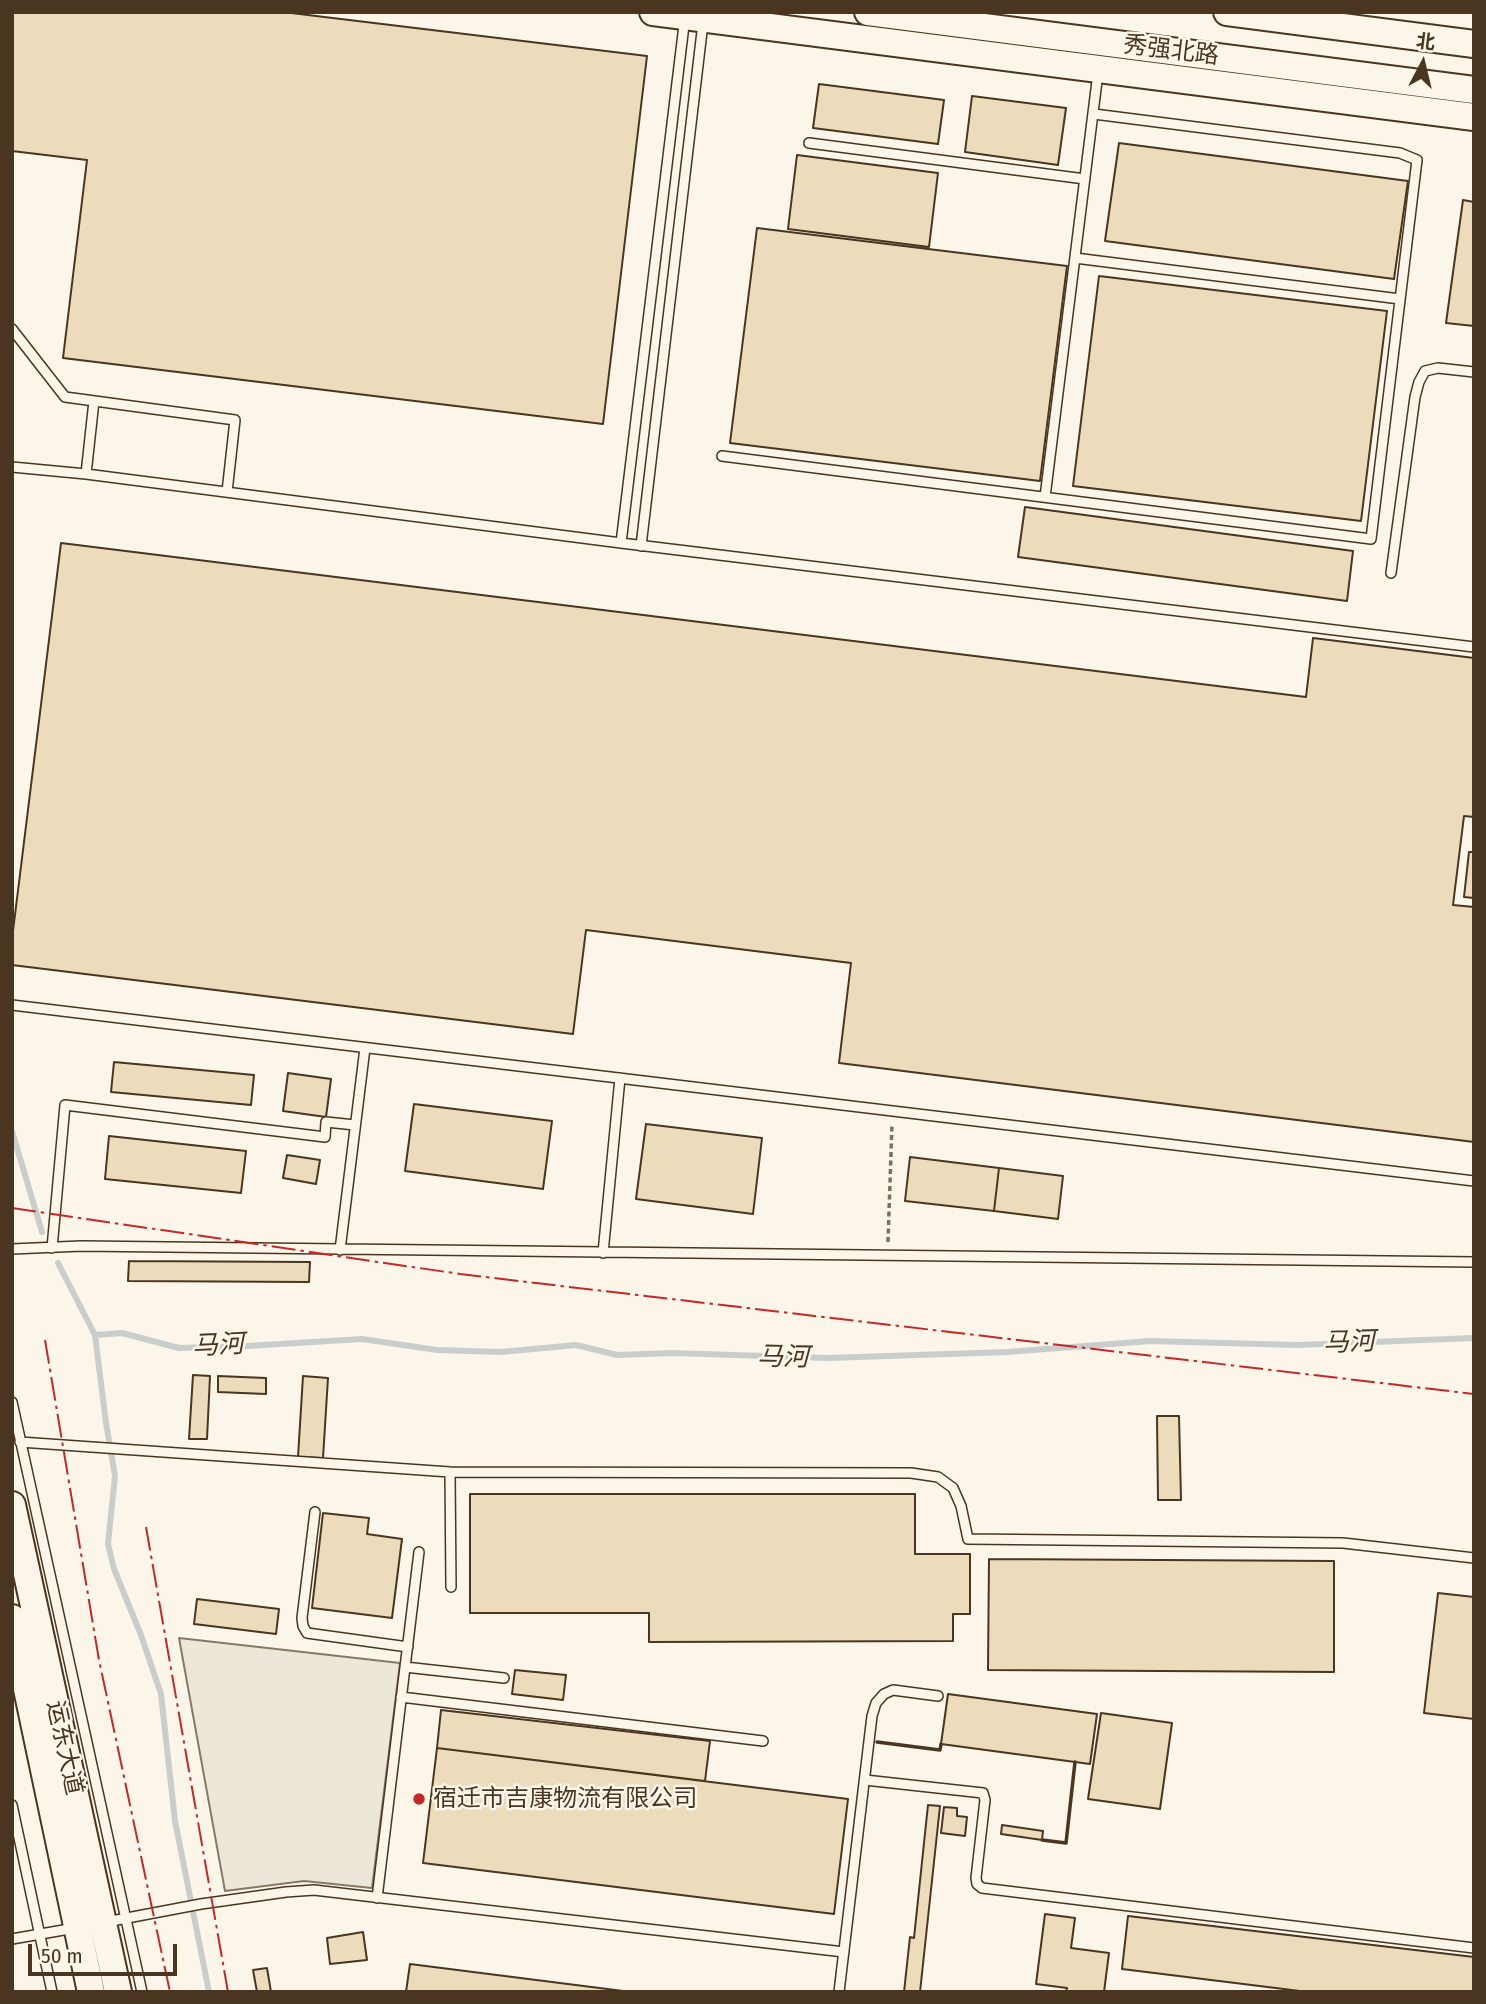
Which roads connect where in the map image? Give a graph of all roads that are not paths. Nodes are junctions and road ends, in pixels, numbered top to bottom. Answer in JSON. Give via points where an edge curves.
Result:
{"nodes":[{"id":1,"x":653,"y":12,"type":"edge"},
{"id":2,"x":868,"y":12,"type":"edge"},
{"id":3,"x":998,"y":12,"type":"edge"},
{"id":4,"x":1227,"y":12,"type":"edge"},
{"id":5,"x":694,"y":15,"type":"edge"},
{"id":6,"x":1102,"y":38,"type":"junction"},
{"id":7,"x":1474,"y":44,"type":"edge"},
{"id":8,"x":1099,"y":69,"type":"junction"},
{"id":9,"x":1474,"y":73,"type":"edge"},
{"id":10,"x":1474,"y":90,"type":"edge"},
{"id":11,"x":1094,"y":114,"type":"junction"},
{"id":12,"x":1474,"y":117,"type":"edge"},
{"id":13,"x":809,"y":143,"type":"dead end"},
{"id":14,"x":1085,"y":179,"type":"junction"},
{"id":15,"x":1075,"y":258,"type":"junction"},
{"id":16,"x":1400,"y":299,"type":"junction"},
{"id":17,"x":12,"y":329,"type":"edge"},
{"id":18,"x":1474,"y":372,"type":"edge"},
{"id":19,"x":94,"y":401,"type":"junction"},
{"id":20,"x":722,"y":456,"type":"dead end"},
{"id":21,"x":12,"y":467,"type":"edge"},
{"id":22,"x":86,"y":474,"type":"junction"},
{"id":23,"x":227,"y":492,"type":"junction"},
{"id":24,"x":1045,"y":497,"type":"junction"},
{"id":25,"x":621,"y":543,"type":"junction"},
{"id":26,"x":641,"y":546,"type":"junction"},
{"id":27,"x":1391,"y":573,"type":"dead end"},
{"id":28,"x":1474,"y":647,"type":"edge"},
{"id":29,"x":12,"y":1005,"type":"edge"},
{"id":30,"x":365,"y":1048,"type":"junction"},
{"id":31,"x":620,"y":1078,"type":"junction"},
{"id":32,"x":355,"y":1125,"type":"junction"},
{"id":33,"x":1474,"y":1181,"type":"edge"},
{"id":34,"x":51,"y":1248,"type":"junction"},
{"id":35,"x":12,"y":1249,"type":"edge"},
{"id":36,"x":340,"y":1250,"type":"junction"},
{"id":37,"x":603,"y":1253,"type":"junction"},
{"id":38,"x":1474,"y":1262,"type":"edge"},
{"id":39,"x":12,"y":1402,"type":"edge"},
{"id":40,"x":20,"y":1441,"type":"junction"},
{"id":41,"x":450,"y":1472,"type":"junction"},
{"id":42,"x":12,"y":1505,"type":"edge"},
{"id":43,"x":315,"y":1512,"type":"dead end"},
{"id":44,"x":419,"y":1552,"type":"dead end"},
{"id":45,"x":1474,"y":1558,"type":"edge"},
{"id":46,"x":451,"y":1587,"type":"dead end"},
{"id":47,"x":12,"y":1618,"type":"edge"},
{"id":48,"x":408,"y":1647,"type":"junction"},
{"id":49,"x":405,"y":1667,"type":"junction"},
{"id":50,"x":504,"y":1678,"type":"dead end"},
{"id":51,"x":938,"y":1696,"type":"dead end"},
{"id":52,"x":401,"y":1697,"type":"junction"},
{"id":53,"x":763,"y":1741,"type":"dead end"},
{"id":54,"x":865,"y":1780,"type":"junction"},
{"id":55,"x":12,"y":1805,"type":"edge"},
{"id":56,"x":376,"y":1898,"type":"junction"},
{"id":57,"x":115,"y":1921,"type":"junction"},
{"id":58,"x":77,"y":1928,"type":"junction"},
{"id":59,"x":39,"y":1934,"type":"junction"},
{"id":60,"x":12,"y":1939,"type":"edge"},
{"id":61,"x":1474,"y":1948,"type":"edge"},
{"id":62,"x":844,"y":1952,"type":"junction"},
{"id":63,"x":52,"y":1992,"type":"edge"},
{"id":64,"x":91,"y":1992,"type":"edge"},
{"id":65,"x":118,"y":1992,"type":"edge"},
{"id":66,"x":142,"y":1992,"type":"edge"},
{"id":67,"x":839,"y":1992,"type":"edge"}],
"edges":[{"from":1,"to":5,"type":"street"},
{"from":2,"to":6,"type":"street","name":"秀强北路"},
{"from":3,"to":9,"type":"street","name":"秀强北路"},
{"from":4,"to":7,"type":"street"},
{"from":5,"to":8,"type":"street"},
{"from":5,"to":25,"type":"lane"},
{"from":5,"to":26,"type":"lane"},
{"from":6,"to":8,"type":"lane"},
{"from":6,"to":10,"type":"street","name":"秀强北路"},
{"from":8,"to":11,"type":"lane"},
{"from":8,"to":12,"type":"street"},
{"from":11,"to":14,"type":"lane"},
{"from":11,"to":16,"type":"lane","via":[[1400,153],[1417,160]]},
{"from":13,"to":14,"type":"lane"},
{"from":14,"to":15,"type":"lane"},
{"from":15,"to":16,"type":"lane"},
{"from":15,"to":24,"type":"lane"},
{"from":16,"to":24,"type":"lane","via":[[1371,539]]},
{"from":17,"to":19,"type":"lane","via":[[65,397]]},
{"from":18,"to":27,"type":"lane","via":[[1437,368],[1425,371],[1419,382]]},
{"from":19,"to":22,"type":"lane"},
{"from":19,"to":23,"type":"lane","via":[[235,420]]},
{"from":20,"to":24,"type":"lane"},
{"from":21,"to":22,"type":"lane"},
{"from":22,"to":23,"type":"lane"},
{"from":23,"to":25,"type":"lane"},
{"from":25,"to":26,"type":"lane"},
{"from":26,"to":28,"type":"lane"},
{"from":29,"to":30,"type":"lane"},
{"from":30,"to":31,"type":"lane"},
{"from":30,"to":32,"type":"lane"},
{"from":31,"to":33,"type":"lane"},
{"from":31,"to":37,"type":"lane"},
{"from":32,"to":34,"type":"lane","via":[[326,1122],[325,1137],[65,1105]]},
{"from":32,"to":36,"type":"lane"},
{"from":34,"to":35,"type":"lane"},
{"from":34,"to":36,"type":"lane"},
{"from":36,"to":37,"type":"lane"},
{"from":37,"to":38,"type":"lane"},
{"from":39,"to":40,"type":"lane"},
{"from":40,"to":41,"type":"lane"},
{"from":40,"to":57,"type":"lane"},
{"from":41,"to":45,"type":"lane","via":[[911,1474],[938,1477],[953,1488],[968,1539],[1343,1543]]},
{"from":41,"to":46,"type":"lane"},
{"from":42,"to":57,"type":"street","name":"运东大道"},
{"from":43,"to":48,"type":"lane","via":[[302,1618],[307,1633]]},
{"from":44,"to":48,"type":"lane"},
{"from":47,"to":58,"type":"street","name":"运东大道"},
{"from":48,"to":49,"type":"lane"},
{"from":49,"to":50,"type":"lane"},
{"from":49,"to":52,"type":"lane"},
{"from":51,"to":54,"type":"lane","via":[[893,1690],[876,1703]]},
{"from":52,"to":53,"type":"lane"},
{"from":52,"to":56,"type":"lane"},
{"from":54,"to":61,"type":"lane","via":[[983,1793],[976,1878],[982,1888]]},
{"from":54,"to":62,"type":"lane"},
{"from":55,"to":59,"type":"lane"},
{"from":56,"to":57,"type":"lane","via":[[314,1890],[286,1892]]},
{"from":56,"to":62,"type":"lane"},
{"from":57,"to":58,"type":"lane"},
{"from":57,"to":65,"type":"street","name":"运东大道"},
{"from":57,"to":66,"type":"lane"},
{"from":58,"to":59,"type":"lane"},
{"from":58,"to":64,"type":"street","name":"运东大道"},
{"from":59,"to":60,"type":"lane"},
{"from":59,"to":63,"type":"lane"},
{"from":62,"to":67,"type":"lane"}]}
